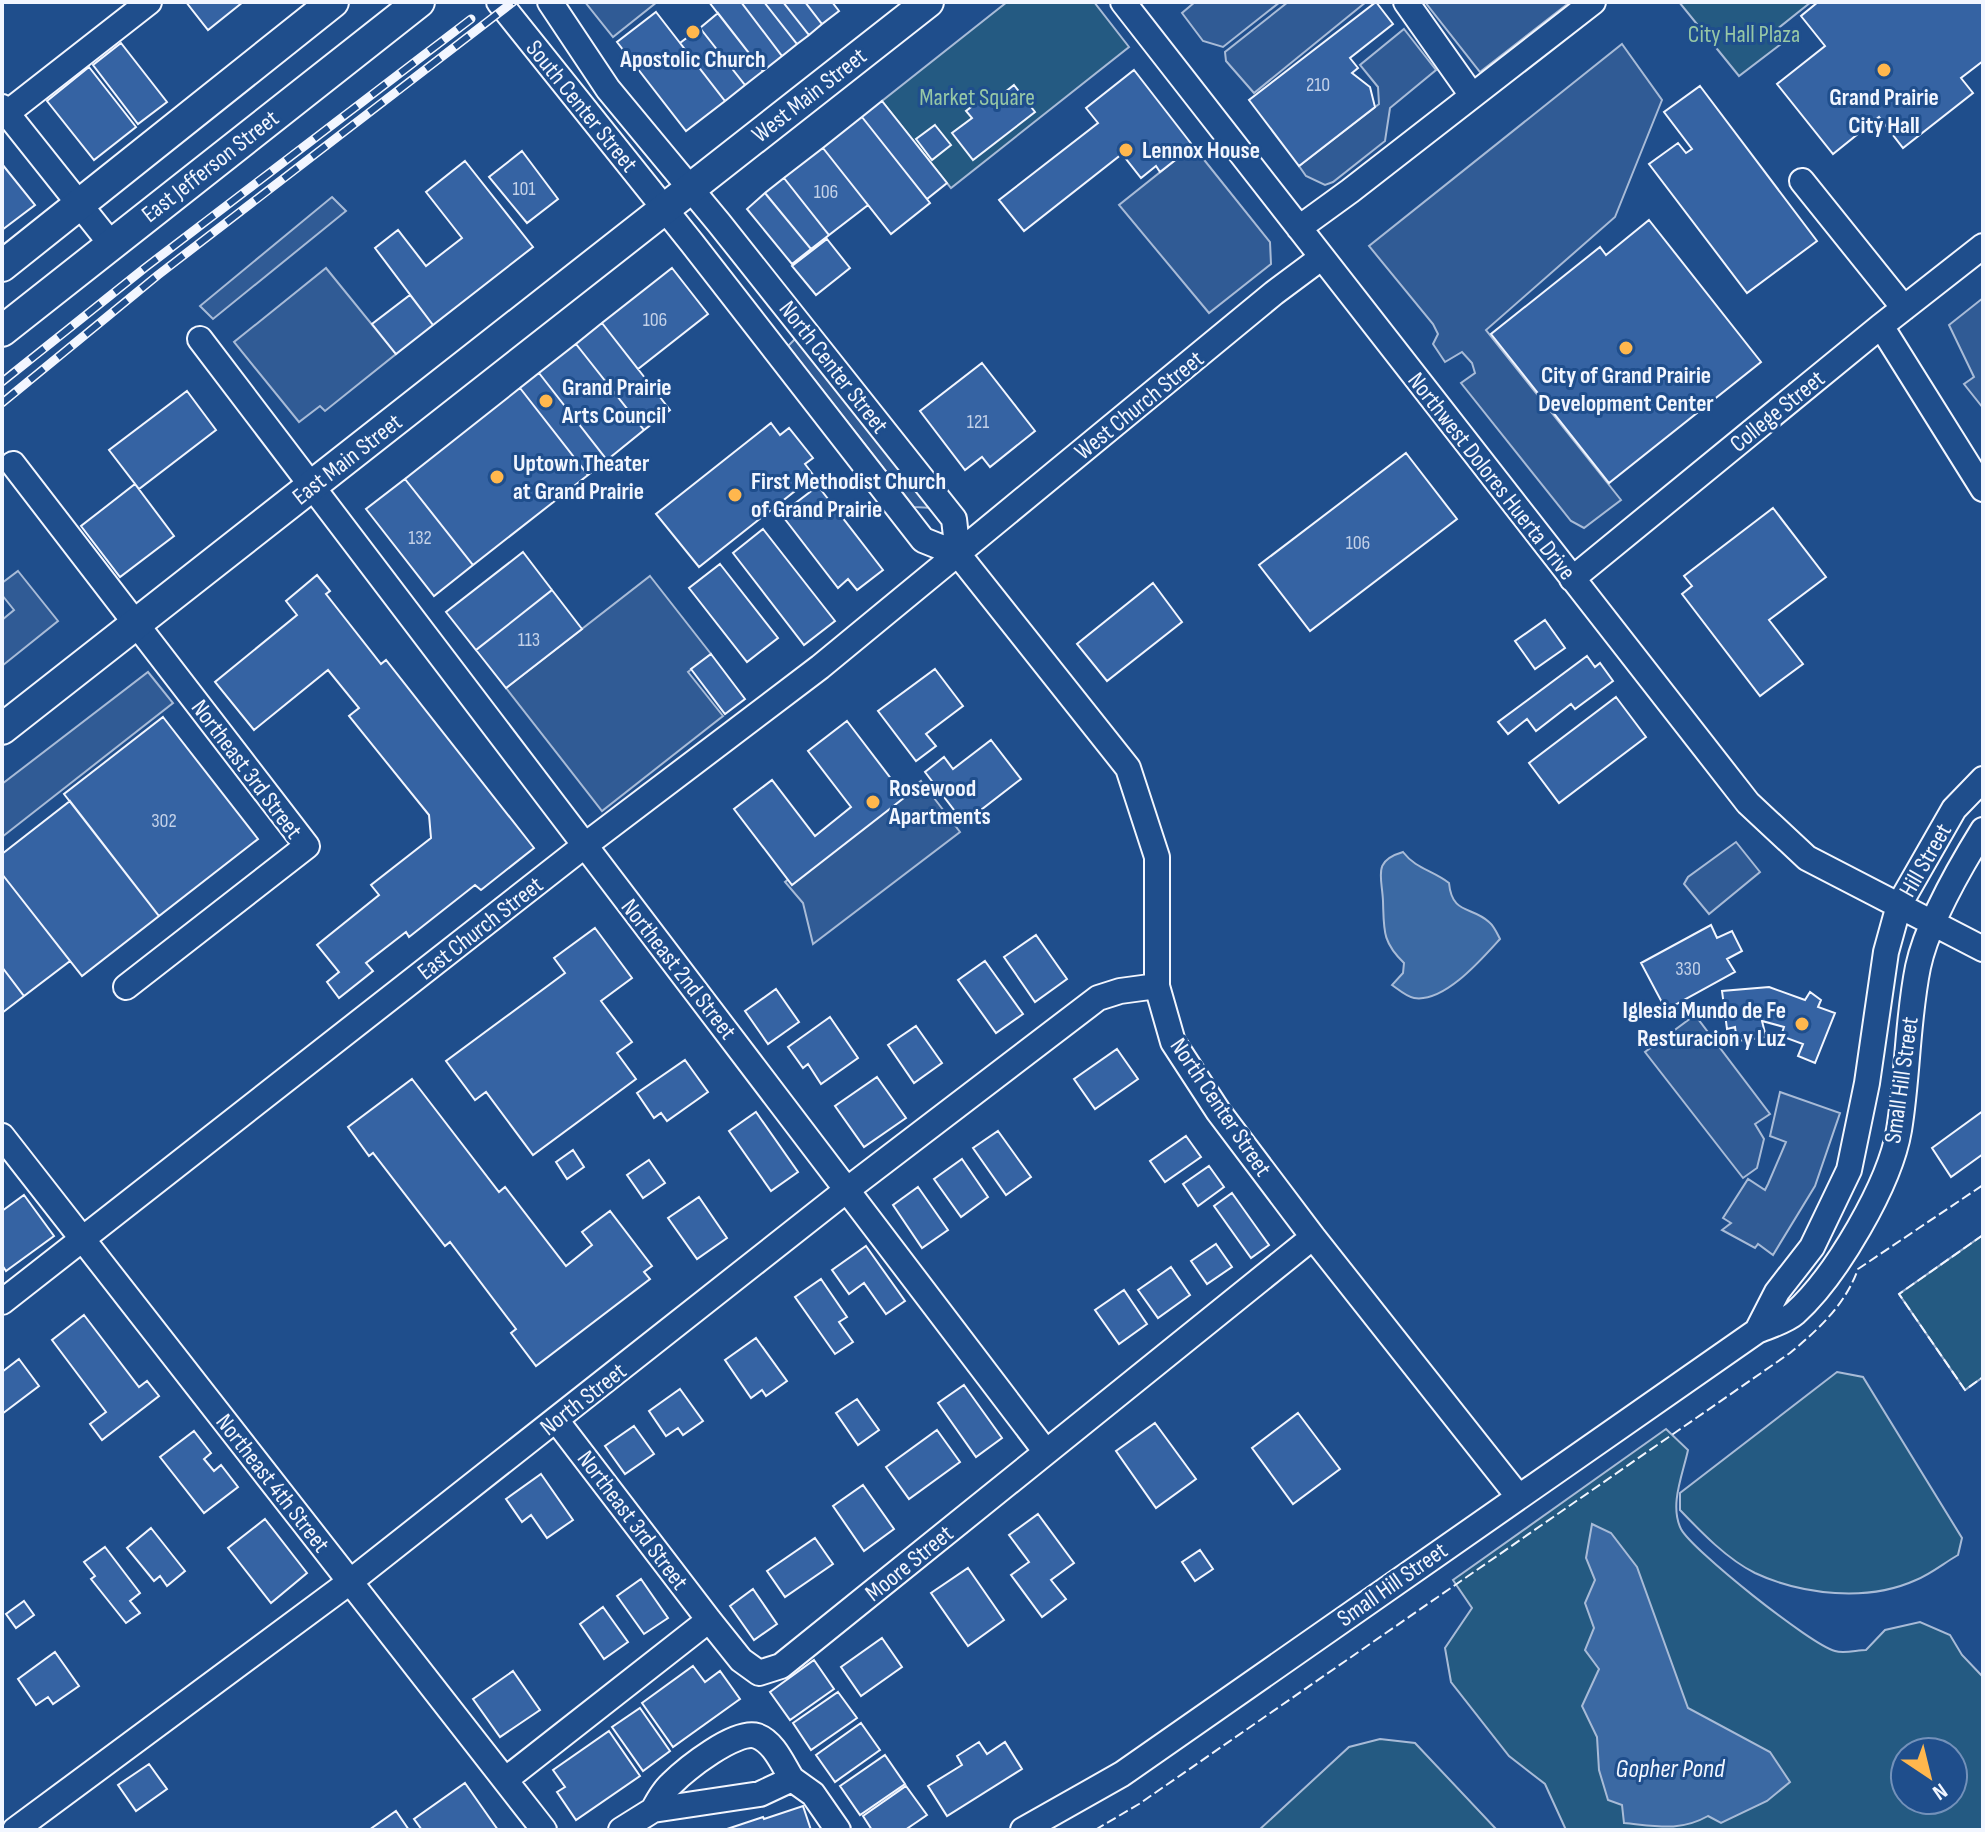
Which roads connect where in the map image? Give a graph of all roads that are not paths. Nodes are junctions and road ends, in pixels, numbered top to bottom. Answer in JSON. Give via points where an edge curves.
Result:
{"nodes":[{"id":1,"x":149,"y":2,"type":"edge"},
{"id":2,"x":333,"y":2,"type":"edge"},
{"id":3,"x":419,"y":2,"type":"edge"},
{"id":4,"x":499,"y":2,"type":"edge"},
{"id":5,"x":550,"y":2,"type":"edge"},
{"id":6,"x":928,"y":2,"type":"edge"},
{"id":7,"x":1123,"y":2,"type":"edge"},
{"id":8,"x":1406,"y":2,"type":"edge"},
{"id":9,"x":1593,"y":2,"type":"edge"},
{"id":10,"x":1471,"y":94,"type":"junction"},
{"id":11,"x":4,"y":112,"type":"edge"},
{"id":12,"x":1802,"y":181,"type":"dead end"},
{"id":13,"x":691,"y":189,"type":"junction"},
{"id":14,"x":79,"y":206,"type":"junction"},
{"id":15,"x":665,"y":210,"type":"junction"},
{"id":16,"x":1299,"y":228,"type":"junction"},
{"id":17,"x":111,"y":244,"type":"junction"},
{"id":18,"x":1983,"y":246,"type":"edge"},
{"id":19,"x":1321,"y":258,"type":"junction"},
{"id":20,"x":2,"y":266,"type":"edge"},
{"id":21,"x":1904,"y":308,"type":"junction"},
{"id":22,"x":1881,"y":326,"type":"junction"},
{"id":23,"x":2,"y":331,"type":"edge"},
{"id":24,"x":200,"y":339,"type":"dead end"},
{"id":25,"x":13,"y":464,"type":"dead end"},
{"id":26,"x":310,"y":487,"type":"junction"},
{"id":27,"x":1983,"y":489,"type":"edge"},
{"id":28,"x":958,"y":554,"type":"junction"},
{"id":29,"x":1572,"y":579,"type":"junction"},
{"id":30,"x":136,"y":624,"type":"junction"},
{"id":31,"x":2,"y":729,"type":"edge"},
{"id":32,"x":1983,"y":779,"type":"edge"},
{"id":33,"x":1983,"y":830,"type":"edge"},
{"id":34,"x":584,"y":846,"type":"junction"},
{"id":35,"x":1899,"y":905,"type":"junction"},
{"id":36,"x":1933,"y":923,"type":"junction"},
{"id":37,"x":1983,"y":949,"type":"edge"},
{"id":38,"x":1157,"y":986,"type":"junction"},
{"id":39,"x":126,"y":987,"type":"dead end"},
{"id":40,"x":2,"y":1136,"type":"edge"},
{"id":41,"x":848,"y":1189,"type":"junction"},
{"id":42,"x":1313,"y":1237,"type":"junction"},
{"id":43,"x":81,"y":1240,"type":"junction"},
{"id":44,"x":2,"y":1302,"type":"edge"},
{"id":45,"x":1757,"y":1331,"type":"junction"},
{"id":46,"x":556,"y":1420,"type":"junction"},
{"id":47,"x":1046,"y":1452,"type":"junction"},
{"id":48,"x":1518,"y":1496,"type":"junction"},
{"id":49,"x":351,"y":1581,"type":"junction"},
{"id":50,"x":709,"y":1620,"type":"junction"},
{"id":51,"x":792,"y":1779,"type":"junction"},
{"id":52,"x":505,"y":1780,"type":"junction"},
{"id":53,"x":653,"y":1810,"type":"junction"},
{"id":54,"x":15,"y":1830,"type":"edge"},
{"id":55,"x":544,"y":1830,"type":"edge"},
{"id":56,"x":621,"y":1830,"type":"edge"},
{"id":57,"x":838,"y":1830,"type":"edge"},
{"id":58,"x":1023,"y":1830,"type":"edge"}],
"edges":[{"from":1,"to":11,"type":"street"},
{"from":2,"to":14,"type":"main road","name":"East Jefferson Street"},
{"from":3,"to":17,"type":"main road","name":"East Jefferson Street"},
{"from":4,"to":15,"type":"street","name":"South Center Street"},
{"from":5,"to":13,"type":"street","name":"South Center Street","via":[[608,89]]},
{"from":6,"to":13,"type":"main road","name":"West Main Street"},
{"from":7,"to":16,"type":"street","name":"Northwest Dolores Huerta Drive"},
{"from":8,"to":10,"type":"street"},
{"from":9,"to":10,"type":"street"},
{"from":10,"to":16,"type":"street"},
{"from":11,"to":14,"type":"street"},
{"from":12,"to":21,"type":"street"},
{"from":13,"to":15,"type":"main road","name":"East Main Street"},
{"from":13,"to":28,"type":"street","name":"North Center Street","via":[[954,519]]},
{"from":14,"to":17,"type":"street"},
{"from":14,"to":20,"type":"main road","name":"East Jefferson Street"},
{"from":15,"to":26,"type":"main road","name":"East Main Street"},
{"from":15,"to":28,"type":"street","name":"North Center Street","via":[[923,540]]},
{"from":16,"to":19,"type":"street","name":"Northwest Dolores Huerta Drive"},
{"from":17,"to":23,"type":"main road","name":"East Jefferson Street"},
{"from":18,"to":21,"type":"street","name":"College Street"},
{"from":19,"to":28,"type":"street","name":"West Church Street"},
{"from":19,"to":29,"type":"street","name":"Northwest Dolores Huerta Drive"},
{"from":21,"to":22,"type":"street","name":"College Street"},
{"from":22,"to":27,"type":"street"},
{"from":22,"to":29,"type":"street","name":"College Street"},
{"from":24,"to":26,"type":"street","name":"Northeast 2nd Street"},
{"from":25,"to":30,"type":"street"},
{"from":26,"to":30,"type":"main road","name":"East Main Street"},
{"from":26,"to":34,"type":"street","name":"Northeast 2nd Street"},
{"from":28,"to":34,"type":"street","name":"East Church Street","via":[[820,667]]},
{"from":28,"to":38,"type":"street","name":"North Center Street","via":[[1128,768],[1157,857]]},
{"from":29,"to":35,"type":"street","name":"Northwest Dolores Huerta Drive","via":[[1748,803],[1807,858]]},
{"from":30,"to":31,"type":"main road","name":"East Main Street"},
{"from":30,"to":39,"type":"street","name":"Northeast 3rd Street","via":[[307,846]]},
{"from":32,"to":35,"type":"street","name":"Hill Street","via":[[1954,809]]},
{"from":33,"to":36,"type":"street","name":"Hill Street"},
{"from":34,"to":41,"type":"street","name":"Northeast 2nd Street"},
{"from":34,"to":43,"type":"street","name":"East Church Street"},
{"from":35,"to":36,"type":"street","name":"Northwest Dolores Huerta Drive"},
{"from":35,"to":45,"type":"street","name":"Small Hill Street","via":[[1886,952],[1849,1170],[1812,1247],[1777,1292]]},
{"from":36,"to":37,"type":"street","name":"Northwest Dolores Huerta Drive"},
{"from":36,"to":45,"type":"street","name":"Small Hill Street","via":[[1918,965],[1899,1132],[1874,1201],[1839,1260],[1794,1315]]},
{"from":38,"to":41,"type":"street","name":"North Street","via":[[1098,998]]},
{"from":38,"to":42,"type":"street","name":"North Center Street","via":[[1173,1042]]},
{"from":40,"to":43,"type":"street","name":"Northeast 4th Street"},
{"from":41,"to":46,"type":"street","name":"North Street"},
{"from":41,"to":47,"type":"street","name":"Northeast 2nd Street"},
{"from":42,"to":47,"type":"street","name":"Moore Street"},
{"from":42,"to":48,"type":"street","name":"North Center Street"},
{"from":43,"to":44,"type":"street","name":"East Church Street"},
{"from":43,"to":49,"type":"street","name":"Northeast 4th Street"},
{"from":45,"to":48,"type":"street","name":"Small Hill Street"},
{"from":46,"to":49,"type":"street","name":"North Street"},
{"from":46,"to":50,"type":"street","name":"Northeast 3rd Street"},
{"from":47,"to":50,"type":"street","name":"Moore Street","via":[[781,1666],[759,1673],[741,1660]]},
{"from":48,"to":58,"type":"street","name":"Small Hill Street","via":[[1122,1774]]},
{"from":49,"to":52,"type":"street","name":"Northeast 4th Street"},
{"from":49,"to":54,"type":"street","name":"North Street"},
{"from":50,"to":52,"type":"street"},
{"from":51,"to":53,"type":"street","via":[[760,1794]]},
{"from":51,"to":53,"type":"street","via":[[766,1741],[745,1734],[668,1786]]},
{"from":51,"to":57,"type":"street","via":[[813,1794]]},
{"from":52,"to":55,"type":"street","name":"Northeast 4th Street"},
{"from":53,"to":56,"type":"street"}]}
